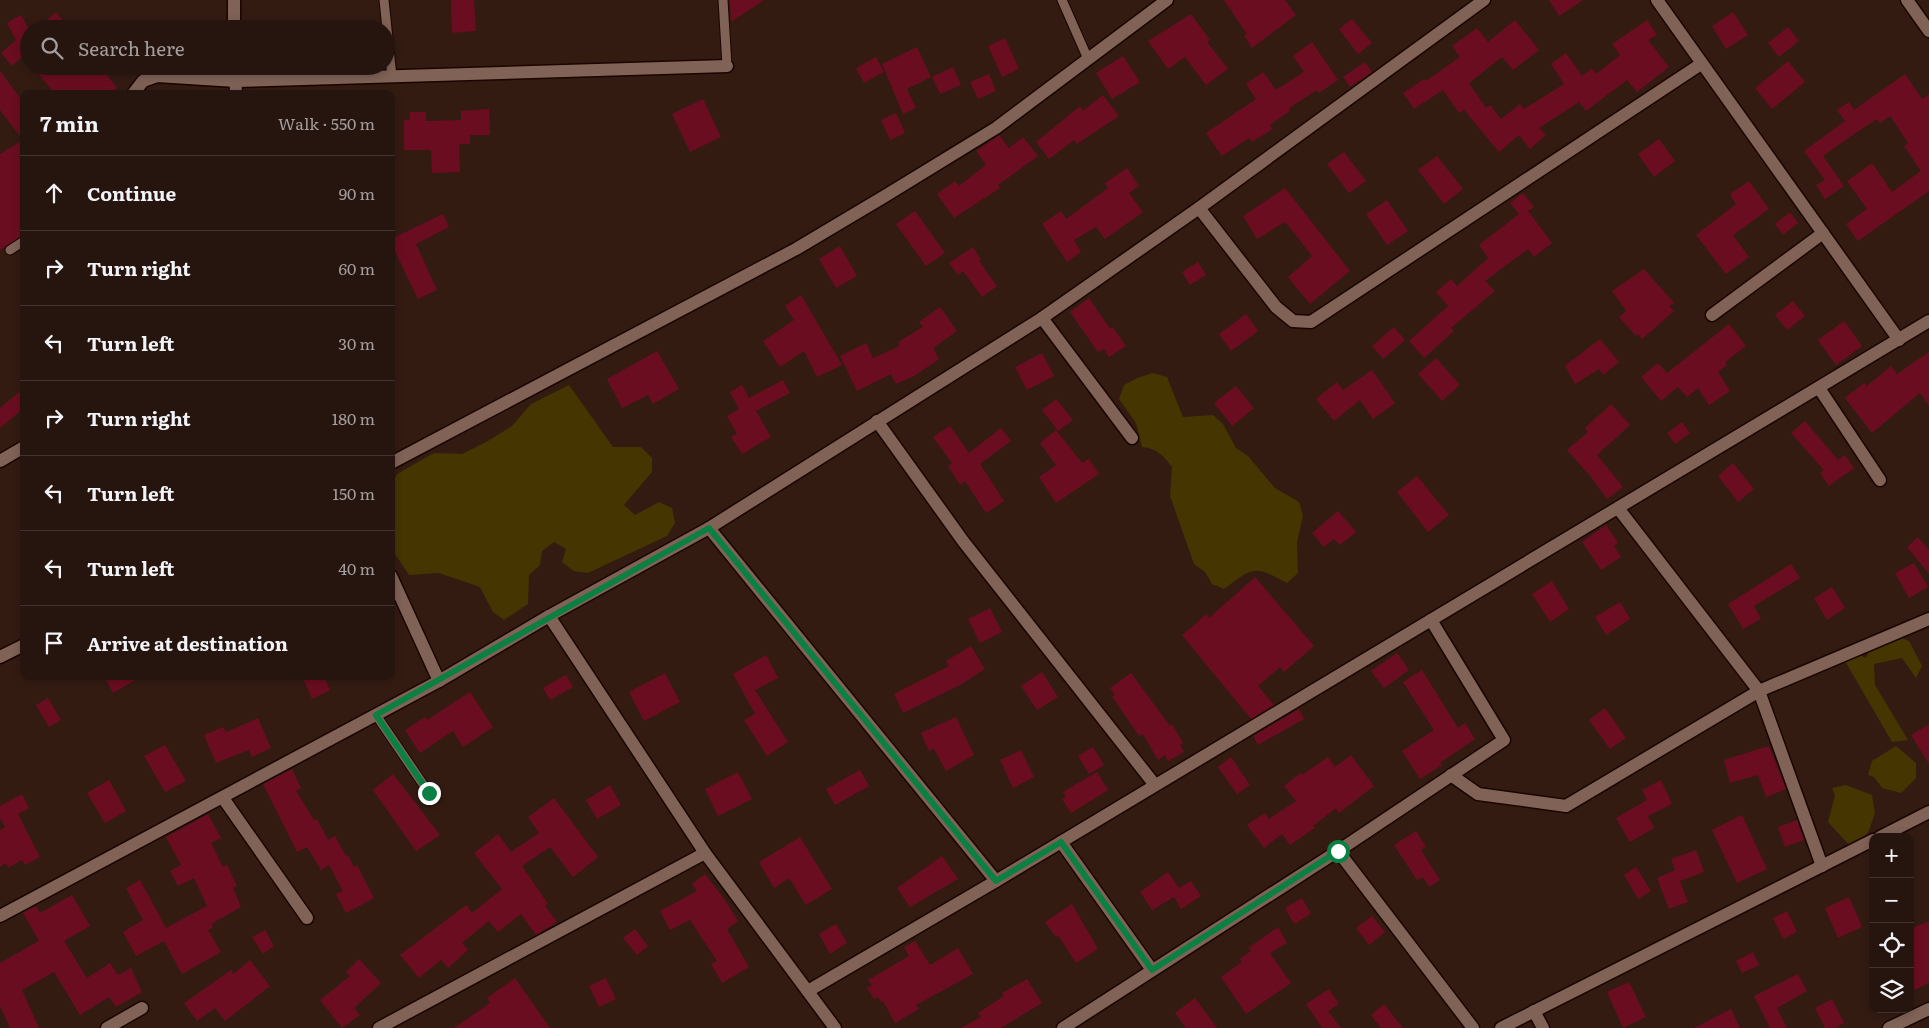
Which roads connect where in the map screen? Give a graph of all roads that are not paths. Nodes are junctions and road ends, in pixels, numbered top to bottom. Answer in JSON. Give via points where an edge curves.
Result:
{"nodes":[{"id":1,"x":234,"y":0,"type":"edge"},
{"id":2,"x":384,"y":0,"type":"edge"},
{"id":3,"x":723,"y":0,"type":"edge"},
{"id":4,"x":1062,"y":0,"type":"edge"},
{"id":5,"x":1167,"y":0,"type":"edge"},
{"id":6,"x":1484,"y":0,"type":"edge"},
{"id":7,"x":1657,"y":0,"type":"edge"},
{"id":8,"x":1907,"y":0,"type":"edge"},
{"id":9,"x":234,"y":20,"type":"edge"},
{"id":10,"x":386,"y":20,"type":"edge"},
{"id":11,"x":1929,"y":31,"type":"edge"},
{"id":12,"x":1088,"y":59,"type":"junction"},
{"id":13,"x":1701,"y":64,"type":"junction"},
{"id":14,"x":727,"y":66,"type":"joint"},
{"id":15,"x":235,"y":75,"type":"edge"},
{"id":16,"x":392,"y":77,"type":"joint"},
{"id":17,"x":236,"y":88,"type":"edge"},
{"id":18,"x":136,"y":90,"type":"edge"},
{"id":19,"x":1199,"y":208,"type":"junction"},
{"id":20,"x":1823,"y":234,"type":"junction"},
{"id":21,"x":20,"y":244,"type":"edge"},
{"id":22,"x":10,"y":250,"type":"dead end"},
{"id":23,"x":1712,"y":315,"type":"dead end"},
{"id":24,"x":1042,"y":318,"type":"junction"},
{"id":25,"x":1929,"y":321,"type":"edge"},
{"id":26,"x":1899,"y":340,"type":"junction"},
{"id":27,"x":1819,"y":388,"type":"junction"},
{"id":28,"x":877,"y":420,"type":"junction"},
{"id":29,"x":1132,"y":438,"type":"dead end"},
{"id":30,"x":20,"y":449,"type":"edge"},
{"id":31,"x":0,"y":461,"type":"edge"},
{"id":32,"x":395,"y":461,"type":"edge"},
{"id":33,"x":1880,"y":480,"type":"dead end"},
{"id":34,"x":1618,"y":508,"type":"junction"},
{"id":35,"x":709,"y":528,"type":"junction"},
{"id":36,"x":395,"y":585,"type":"edge"},
{"id":37,"x":549,"y":616,"type":"junction"},
{"id":38,"x":1929,"y":619,"type":"edge"},
{"id":39,"x":1431,"y":620,"type":"junction"},
{"id":40,"x":20,"y":647,"type":"edge"},
{"id":41,"x":0,"y":657,"type":"edge"},
{"id":42,"x":439,"y":681,"type":"junction"},
{"id":43,"x":1759,"y":691,"type":"junction"},
{"id":44,"x":376,"y":715,"type":"junction"},
{"id":45,"x":1451,"y":775,"type":"junction"},
{"id":46,"x":1155,"y":786,"type":"junction"},
{"id":47,"x":429,"y":793,"type":"dead end"},
{"id":48,"x":223,"y":798,"type":"junction"},
{"id":49,"x":1929,"y":812,"type":"edge"},
{"id":50,"x":1888,"y":833,"type":"edge"},
{"id":51,"x":1061,"y":842,"type":"junction"},
{"id":52,"x":1869,"y":842,"type":"edge"},
{"id":53,"x":1338,"y":851,"type":"junction"},
{"id":54,"x":705,"y":853,"type":"junction"},
{"id":55,"x":1822,"y":866,"type":"junction"},
{"id":56,"x":996,"y":881,"type":"junction"},
{"id":57,"x":0,"y":916,"type":"edge"},
{"id":58,"x":307,"y":918,"type":"dead end"},
{"id":59,"x":1152,"y":970,"type":"junction"},
{"id":60,"x":808,"y":991,"type":"junction"},
{"id":61,"x":142,"y":1008,"type":"dead end"},
{"id":62,"x":1929,"y":1008,"type":"edge"},
{"id":63,"x":1534,"y":1011,"type":"junction"},
{"id":64,"x":107,"y":1028,"type":"edge"},
{"id":65,"x":379,"y":1028,"type":"edge"},
{"id":66,"x":835,"y":1028,"type":"edge"},
{"id":67,"x":1063,"y":1028,"type":"edge"},
{"id":68,"x":1473,"y":1028,"type":"edge"},
{"id":69,"x":1501,"y":1028,"type":"edge"},
{"id":70,"x":1543,"y":1028,"type":"edge"},
{"id":71,"x":1888,"y":1028,"type":"edge"}],
"edges":[{"from":1,"to":9,"type":"street"},
{"from":2,"to":10,"type":"lane"},
{"from":3,"to":14,"type":"lane"},
{"from":4,"to":12,"type":"lane"},
{"from":5,"to":12,"type":"street"},
{"from":6,"to":19,"type":"street"},
{"from":7,"to":13,"type":"street"},
{"from":8,"to":11,"type":"street"},
{"from":12,"to":32,"type":"street","via":[[996,128],[796,249]]},
{"from":13,"to":19,"type":"street","via":[[1311,322],[1294,321],[1276,307]]},
{"from":13,"to":20,"type":"street"},
{"from":14,"to":16,"type":"street"},
{"from":15,"to":17,"type":"street"},
{"from":16,"to":17,"type":"street"},
{"from":17,"to":18,"type":"street","via":[[157,76],[143,81]]},
{"from":19,"to":24,"type":"street"},
{"from":20,"to":23,"type":"street"},
{"from":20,"to":26,"type":"street"},
{"from":21,"to":22,"type":"lane"},
{"from":24,"to":28,"type":"street"},
{"from":24,"to":29,"type":"street"},
{"from":25,"to":26,"type":"street"},
{"from":26,"to":27,"type":"street"},
{"from":27,"to":33,"type":"street"},
{"from":27,"to":34,"type":"street"},
{"from":28,"to":35,"type":"street"},
{"from":28,"to":46,"type":"street","via":[[963,541]]},
{"from":30,"to":31,"type":"street"},
{"from":34,"to":39,"type":"street"},
{"from":34,"to":43,"type":"street"},
{"from":35,"to":37,"type":"street"},
{"from":35,"to":56,"type":"street"},
{"from":36,"to":42,"type":"street"},
{"from":37,"to":42,"type":"street"},
{"from":37,"to":54,"type":"street"},
{"from":38,"to":43,"type":"street"},
{"from":39,"to":45,"type":"street","via":[[1504,740]]},
{"from":39,"to":46,"type":"street"},
{"from":40,"to":41,"type":"street"},
{"from":42,"to":44,"type":"street"},
{"from":43,"to":45,"type":"street","via":[[1566,806],[1478,794]]},
{"from":43,"to":55,"type":"street"},
{"from":44,"to":47,"type":"lane"},
{"from":44,"to":48,"type":"street"},
{"from":45,"to":53,"type":"street"},
{"from":46,"to":51,"type":"street"},
{"from":48,"to":57,"type":"street"},
{"from":48,"to":58,"type":"street"},
{"from":49,"to":50,"type":"street"},
{"from":51,"to":56,"type":"street"},
{"from":51,"to":59,"type":"street"},
{"from":52,"to":55,"type":"street"},
{"from":53,"to":59,"type":"street"},
{"from":53,"to":68,"type":"street"},
{"from":54,"to":60,"type":"street"},
{"from":54,"to":65,"type":"street"},
{"from":55,"to":63,"type":"street"},
{"from":56,"to":60,"type":"street"},
{"from":59,"to":67,"type":"street"},
{"from":60,"to":66,"type":"street"},
{"from":61,"to":64,"type":"street"},
{"from":62,"to":71,"type":"street"},
{"from":63,"to":69,"type":"street"},
{"from":63,"to":70,"type":"street"}]}
